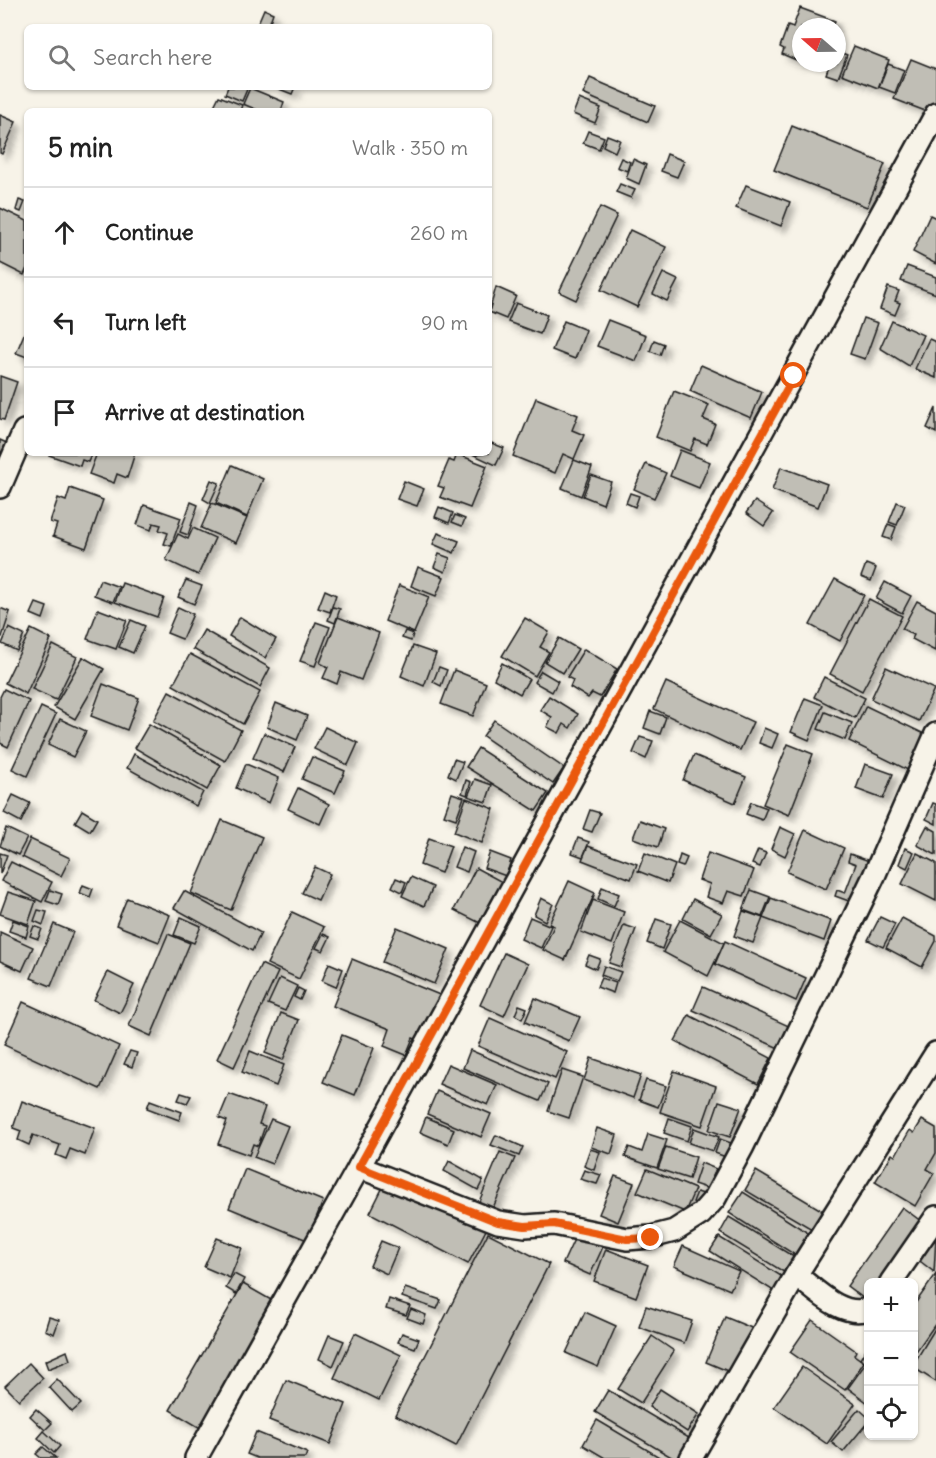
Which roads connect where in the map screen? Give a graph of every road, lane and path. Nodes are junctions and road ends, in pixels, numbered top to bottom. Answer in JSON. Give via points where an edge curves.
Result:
{"nodes":[{"id":1,"x":936,"y":114,"type":"edge"},
{"id":2,"x":24,"y":431,"type":"dead end"},
{"id":3,"x":0,"y":487,"type":"edge"},
{"id":4,"x":936,"y":734,"type":"edge"},
{"id":5,"x":936,"y":1053,"type":"edge"},
{"id":6,"x":359,"y":1167,"type":"junction"},
{"id":7,"x":936,"y":1217,"type":"edge"},
{"id":8,"x":796,"y":1275,"type":"junction"},
{"id":9,"x":894,"y":1278,"type":"edge"},
{"id":10,"x":864,"y":1310,"type":"edge"},
{"id":11,"x":196,"y":1458,"type":"edge"},
{"id":12,"x":691,"y":1458,"type":"edge"}],
"edges":[{"from":1,"to":6,"type":"street"},
{"from":2,"to":3,"type":"street"},
{"from":4,"to":6,"type":"street","via":[[874,876],[743,1146],[715,1198],[700,1214],[674,1231],[651,1238],[627,1239],[554,1224],[525,1226],[498,1222]]},
{"from":5,"to":8,"type":"street"},
{"from":6,"to":11,"type":"street"},
{"from":7,"to":9,"type":"street"},
{"from":8,"to":10,"type":"street","via":[[845,1311]]},
{"from":8,"to":12,"type":"street"}]}
